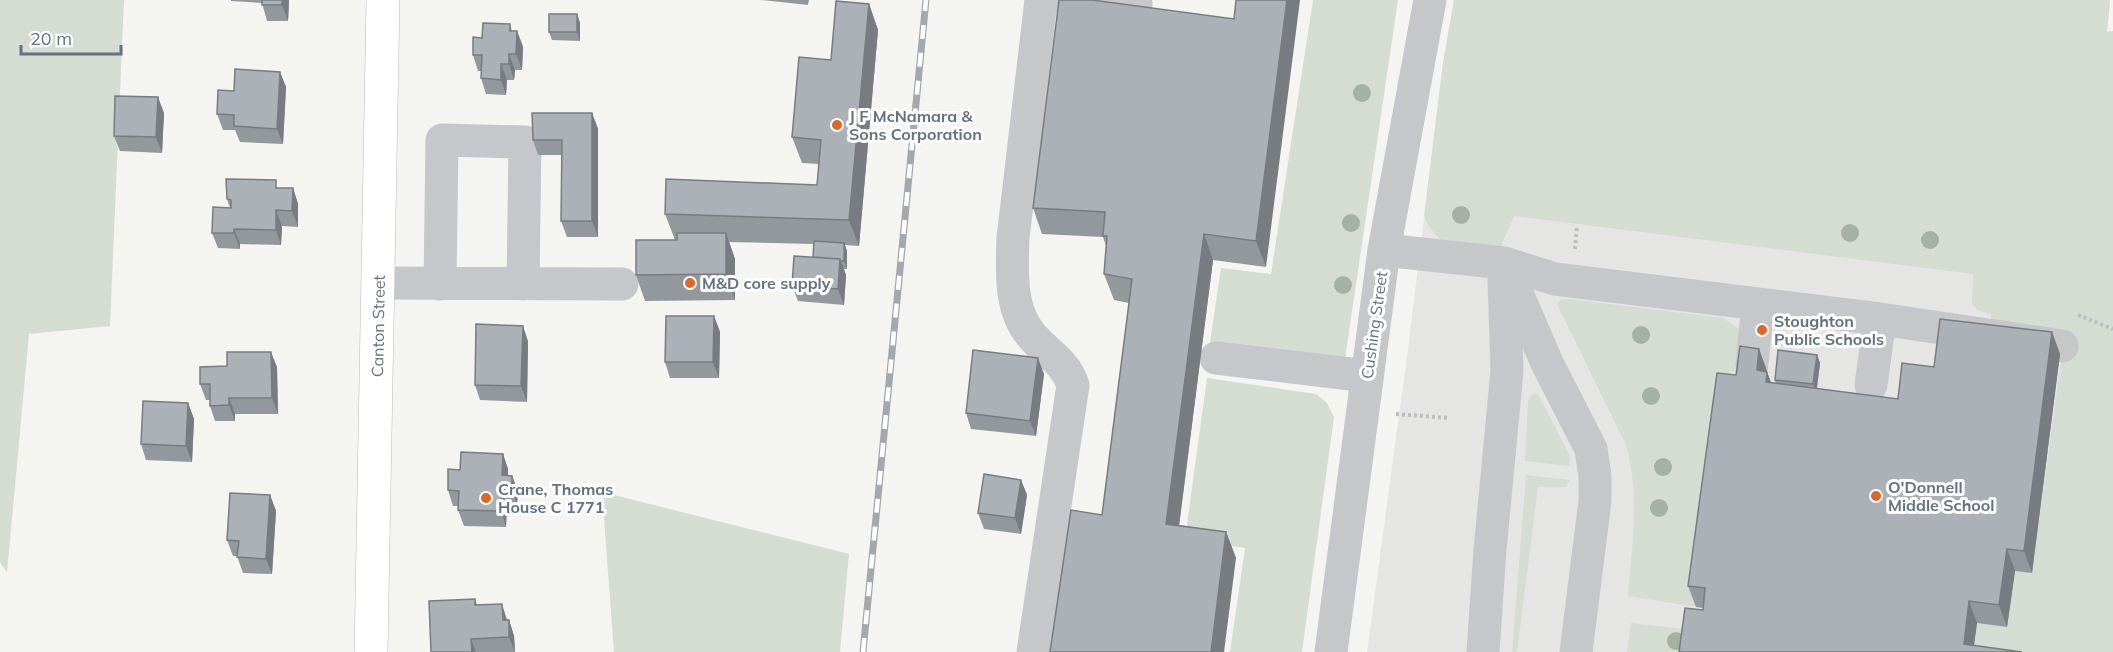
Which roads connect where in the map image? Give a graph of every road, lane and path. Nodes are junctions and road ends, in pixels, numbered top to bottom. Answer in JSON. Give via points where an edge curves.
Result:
{"nodes":[{"id":1,"x":383,"y":0,"type":"edge"},
{"id":2,"x":1041,"y":0,"type":"edge"},
{"id":3,"x":1067,"y":0,"type":"edge"},
{"id":4,"x":1430,"y":0,"type":"edge"},
{"id":5,"x":1136,"y":4,"type":"edge"},
{"id":6,"x":1577,"y":226,"type":"dead end"},
{"id":7,"x":1384,"y":250,"type":"junction"},
{"id":8,"x":1574,"y":253,"type":"dead end"},
{"id":9,"x":1504,"y":263,"type":"junction"},
{"id":10,"x":379,"y":283,"type":"junction"},
{"id":11,"x":440,"y":284,"type":"junction"},
{"id":12,"x":523,"y":284,"type":"junction"},
{"id":13,"x":622,"y":284,"type":"dead end"},
{"id":14,"x":1758,"y":304,"type":"junction"},
{"id":15,"x":1880,"y":319,"type":"junction"},
{"id":16,"x":2062,"y":345,"type":"dead end"},
{"id":17,"x":1216,"y":358,"type":"dead end"},
{"id":18,"x":1752,"y":364,"type":"edge"},
{"id":19,"x":1367,"y":376,"type":"junction"},
{"id":20,"x":1871,"y":385,"type":"dead end"},
{"id":21,"x":1394,"y":414,"type":"dead end"},
{"id":22,"x":1449,"y":418,"type":"dead end"},
{"id":23,"x":371,"y":652,"type":"edge"},
{"id":24,"x":1033,"y":652,"type":"edge"},
{"id":25,"x":1331,"y":652,"type":"edge"},
{"id":26,"x":1483,"y":652,"type":"edge"},
{"id":27,"x":1576,"y":652,"type":"edge"}],
"edges":[{"from":1,"to":10,"type":"main road","name":"Canton Street"},
{"from":2,"to":24,"type":"street","via":[[1012,271],[1015,299],[1024,324],[1062,364],[1073,386]]},
{"from":3,"to":5,"type":"street"},
{"from":4,"to":7,"type":"street","name":"Cushing Street"},
{"from":6,"to":8,"type":"path"},
{"from":7,"to":9,"type":"street"},
{"from":7,"to":19,"type":"street","name":"Cushing Street"},
{"from":9,"to":14,"type":"street","via":[[1555,279]]},
{"from":9,"to":26,"type":"street","via":[[1507,371]]},
{"from":9,"to":27,"type":"street","via":[[1547,363],[1591,449],[1595,501]]},
{"from":10,"to":11,"type":"street"},
{"from":10,"to":23,"type":"main road","name":"Canton Street"},
{"from":11,"to":12,"type":"street"},
{"from":11,"to":12,"type":"street","via":[[442,140],[525,142]]},
{"from":12,"to":13,"type":"street"},
{"from":14,"to":15,"type":"street"},
{"from":14,"to":18,"type":"street"},
{"from":15,"to":16,"type":"street"},
{"from":15,"to":20,"type":"street"},
{"from":17,"to":19,"type":"street"},
{"from":19,"to":25,"type":"street","name":"Cushing Street"},
{"from":21,"to":22,"type":"path"}]}
